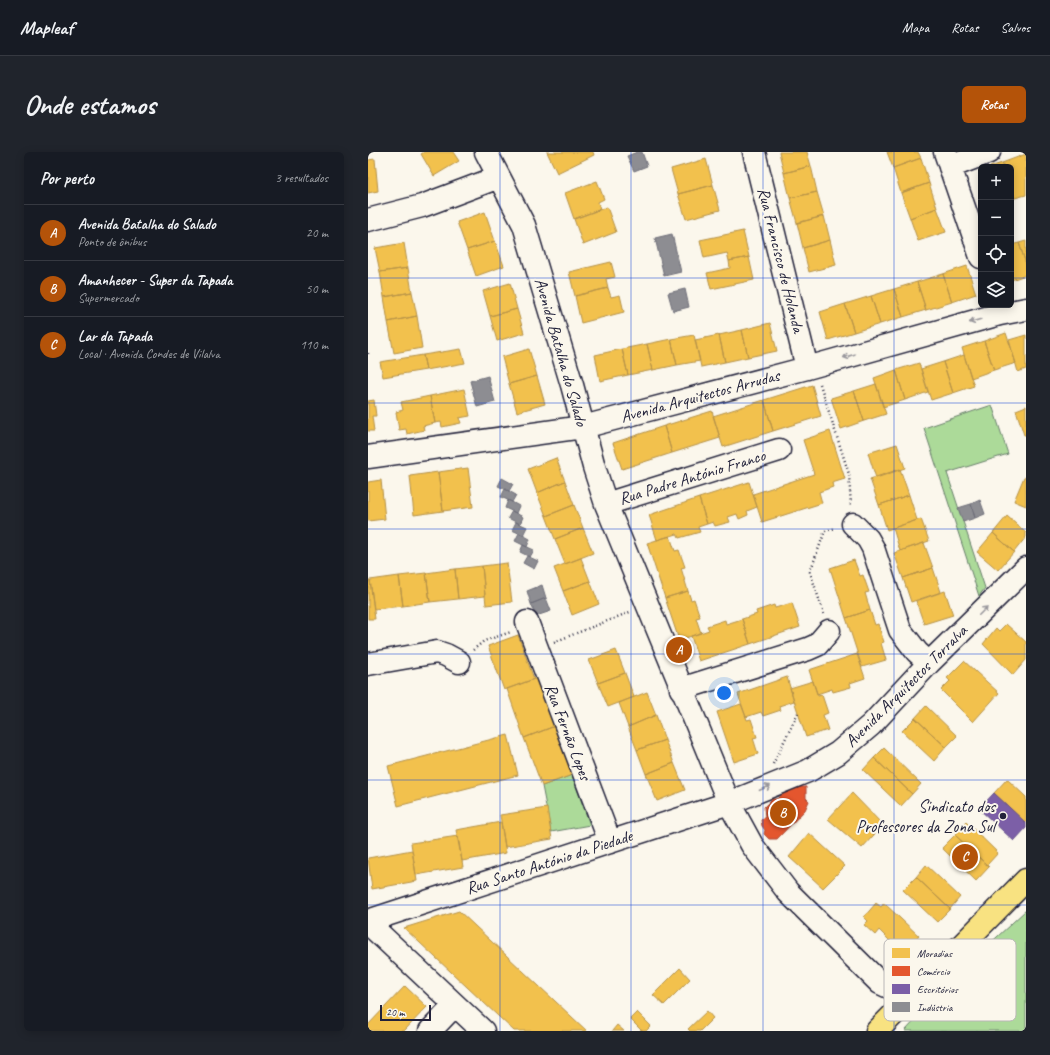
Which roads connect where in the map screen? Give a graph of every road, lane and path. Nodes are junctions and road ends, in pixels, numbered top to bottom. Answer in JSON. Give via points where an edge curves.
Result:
{"nodes":[{"id":1,"x":486,"y":152,"type":"edge"},
{"id":2,"x":754,"y":152,"type":"edge"},
{"id":3,"x":989,"y":152,"type":"edge"},
{"id":4,"x":948,"y":159,"type":"edge"},
{"id":5,"x":499,"y":177,"type":"junction"},
{"id":6,"x":368,"y":220,"type":"edge"},
{"id":7,"x":978,"y":248,"type":"edge"},
{"id":8,"x":1026,"y":309,"type":"edge"},
{"id":9,"x":999,"y":310,"type":"edge"},
{"id":10,"x":807,"y":368,"type":"junction"},
{"id":11,"x":583,"y":427,"type":"junction"},
{"id":12,"x":779,"y":450,"type":"dead end"},
{"id":13,"x":368,"y":457,"type":"edge"},
{"id":14,"x":606,"y":504,"type":"junction"},
{"id":15,"x":853,"y":524,"type":"junction"},
{"id":16,"x":1026,"y":568,"type":"edge"},
{"id":17,"x":647,"y":605,"type":"junction"},
{"id":18,"x":528,"y":624,"type":"joint"},
{"id":19,"x":829,"y":632,"type":"joint"},
{"id":20,"x":537,"y":649,"type":"junction"},
{"id":21,"x":459,"y":662,"type":"joint"},
{"id":22,"x":929,"y":663,"type":"junction"},
{"id":23,"x":368,"y":664,"type":"edge"},
{"id":24,"x":681,"y":689,"type":"junction"},
{"id":25,"x":798,"y":712,"type":"dead end"},
{"id":26,"x":772,"y":766,"type":"dead end"},
{"id":27,"x":729,"y":803,"type":"junction"},
{"id":28,"x":610,"y":842,"type":"junction"},
{"id":29,"x":1026,"y":880,"type":"edge"},
{"id":30,"x":368,"y":922,"type":"edge"},
{"id":31,"x":968,"y":939,"type":"edge"},
{"id":32,"x":880,"y":983,"type":"junction"},
{"id":33,"x":884,"y":985,"type":"edge"},
{"id":34,"x":455,"y":1005,"type":"junction"},
{"id":35,"x":884,"y":1023,"type":"edge"},
{"id":36,"x":430,"y":1031,"type":"edge"},
{"id":37,"x":482,"y":1031,"type":"edge"}],
"edges":[{"from":1,"to":5,"type":"street","name":"Avenida Batalha do Salado"},
{"from":2,"to":10,"type":"street","name":"Rua Francisco de Holanda"},
{"from":3,"to":4,"type":"street"},
{"from":4,"to":7,"type":"street"},
{"from":5,"to":6,"type":"street","via":[[422,206]]},
{"from":5,"to":11,"type":"street","name":"Avenida Batalha do Salado","via":[[524,225]]},
{"from":8,"to":9,"type":"street","name":"Avenida Arquitectos Arrudas"},
{"from":9,"to":10,"type":"street","name":"Avenida Arquitectos Arrudas","one_way":true},
{"from":10,"to":11,"type":"street","name":"Avenida Arquitectos Arrudas"},
{"from":10,"to":15,"type":"path","via":[[821,386],[849,474]]},
{"from":11,"to":13,"type":"street","name":"Avenida Arquitectos Arrudas"},
{"from":11,"to":14,"type":"street","name":"Avenida Batalha do Salado"},
{"from":12,"to":14,"type":"street","name":"Rua Padre António Franco"},
{"from":14,"to":17,"type":"street","name":"Avenida Batalha do Salado"},
{"from":15,"to":19,"type":"path","via":[[824,531],[810,572]]},
{"from":15,"to":22,"type":"street","via":[[873,548],[900,630]]},
{"from":22,"to":16,"type":"street","name":"Avenida Arquitectos Torralva","one_way":true},
{"from":17,"to":20,"type":"path"},
{"from":17,"to":24,"type":"street","name":"Avenida Batalha do Salado"},
{"from":18,"to":20,"type":"street","name":"Rua Fernão Lopes"},
{"from":18,"to":21,"type":"path","via":[[484,641]]},
{"from":19,"to":24,"type":"street","via":[[808,649]]},
{"from":20,"to":28,"type":"street","name":"Rua Fernão Lopes"},
{"from":21,"to":23,"type":"street","via":[[437,652]]},
{"from":27,"to":22,"type":"street","name":"Avenida Arquitectos Torralva","one_way":true,"via":[[808,771],[838,753],[871,726]]},
{"from":24,"to":27,"type":"street","name":"Avenida Batalha do Salado"},
{"from":25,"to":26,"type":"path"},
{"from":27,"to":28,"type":"street","name":"Rua Santo António da Piedade"},
{"from":27,"to":32,"type":"street","name":"Avenida Batalha do Salado","via":[[752,845],[768,867],[807,911]]},
{"from":28,"to":30,"type":"street","name":"Rua Santo António da Piedade"},
{"from":29,"to":31,"type":"main road"},
{"from":30,"to":34,"type":"street"},
{"from":32,"to":33,"type":"street","name":"Avenida Batalha do Salado"},
{"from":32,"to":35,"type":"street","name":"Avenida Batalha do Salado"},
{"from":34,"to":36,"type":"street"},
{"from":34,"to":37,"type":"street"}]}
